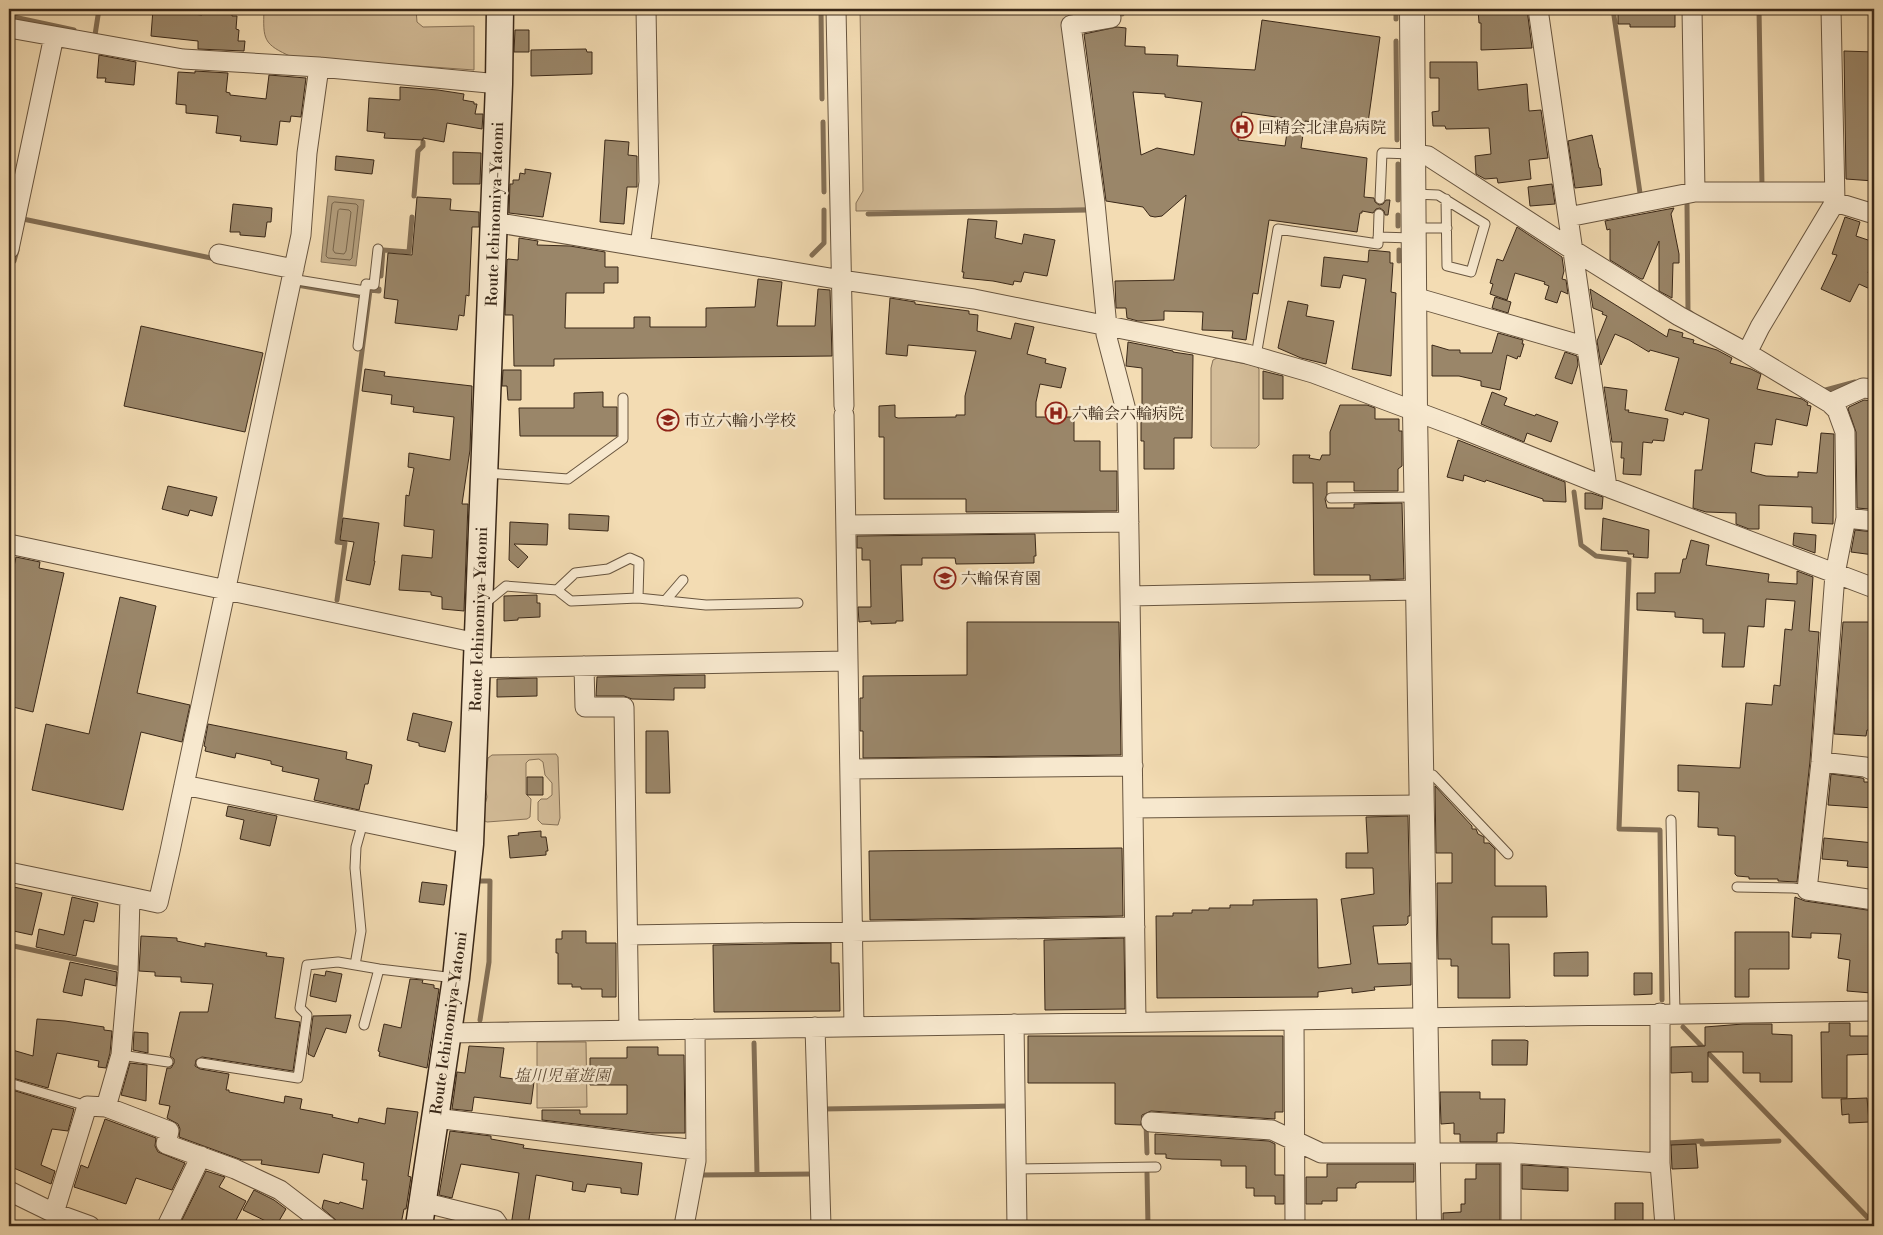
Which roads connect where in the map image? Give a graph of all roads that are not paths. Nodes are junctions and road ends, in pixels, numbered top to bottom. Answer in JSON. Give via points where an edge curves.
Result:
{"nodes":[{"id":1,"x":500,"y":9,"type":"edge"},
{"id":2,"x":646,"y":9,"type":"edge"},
{"id":3,"x":836,"y":9,"type":"edge"},
{"id":4,"x":1412,"y":9,"type":"edge"},
{"id":5,"x":1538,"y":9,"type":"edge"},
{"id":6,"x":1692,"y":9,"type":"edge"},
{"id":7,"x":1831,"y":9,"type":"edge"},
{"id":8,"x":1111,"y":18,"type":"dead end"},
{"id":9,"x":9,"y":28,"type":"edge"},
{"id":10,"x":54,"y":36,"type":"junction"},
{"id":11,"x":319,"y":67,"type":"junction"},
{"id":12,"x":499,"y":84,"type":"junction"},
{"id":13,"x":1413,"y":154,"type":"junction"},
{"id":14,"x":1695,"y":192,"type":"junction"},
{"id":15,"x":1413,"y":194,"type":"junction"},
{"id":16,"x":1834,"y":197,"type":"junction"},
{"id":17,"x":1380,"y":199,"type":"dead end"},
{"id":18,"x":1446,"y":199,"type":"junction"},
{"id":19,"x":1379,"y":214,"type":"dead end"},
{"id":20,"x":1874,"y":214,"type":"edge"},
{"id":21,"x":1568,"y":217,"type":"junction"},
{"id":22,"x":493,"y":222,"type":"junction"},
{"id":23,"x":1446,"y":228,"type":"junction"},
{"id":24,"x":1414,"y":233,"type":"junction"},
{"id":25,"x":1378,"y":237,"type":"junction"},
{"id":26,"x":640,"y":246,"type":"junction"},
{"id":27,"x":9,"y":249,"type":"edge"},
{"id":28,"x":378,"y":249,"type":"dead end"},
{"id":29,"x":1573,"y":250,"type":"junction"},
{"id":30,"x":219,"y":254,"type":"dead end"},
{"id":31,"x":293,"y":274,"type":"junction"},
{"id":32,"x":842,"y":280,"type":"junction"},
{"id":33,"x":365,"y":291,"type":"junction"},
{"id":34,"x":1414,"y":297,"type":"junction"},
{"id":35,"x":1107,"y":326,"type":"junction"},
{"id":36,"x":358,"y":346,"type":"dead end"},
{"id":37,"x":1587,"y":347,"type":"junction"},
{"id":38,"x":1747,"y":353,"type":"junction"},
{"id":39,"x":1256,"y":356,"type":"junction"},
{"id":40,"x":1874,"y":389,"type":"edge"},
{"id":41,"x":624,"y":398,"type":"dead end"},
{"id":42,"x":1830,"y":403,"type":"junction"},
{"id":43,"x":1415,"y":412,"type":"junction"},
{"id":44,"x":484,"y":473,"type":"junction"},
{"id":45,"x":1607,"y":488,"type":"junction"},
{"id":46,"x":1417,"y":497,"type":"junction"},
{"id":47,"x":1331,"y":498,"type":"dead end"},
{"id":48,"x":1846,"y":518,"type":"junction"},
{"id":49,"x":1874,"y":521,"type":"edge"},
{"id":50,"x":1129,"y":522,"type":"junction"},
{"id":51,"x":846,"y":525,"type":"junction"},
{"id":52,"x":9,"y":544,"type":"edge"},
{"id":53,"x":1835,"y":574,"type":"junction"},
{"id":54,"x":683,"y":580,"type":"dead end"},
{"id":55,"x":1874,"y":588,"type":"edge"},
{"id":56,"x":226,"y":590,"type":"junction"},
{"id":57,"x":557,"y":590,"type":"junction"},
{"id":58,"x":1418,"y":590,"type":"junction"},
{"id":59,"x":1130,"y":596,"type":"junction"},
{"id":60,"x":638,"y":598,"type":"junction"},
{"id":61,"x":665,"y":601,"type":"junction"},
{"id":62,"x":798,"y":603,"type":"dead end"},
{"id":63,"x":478,"y":609,"type":"junction"},
{"id":64,"x":477,"y":656,"type":"junction"},
{"id":65,"x":848,"y":661,"type":"junction"},
{"id":66,"x":584,"y":666,"type":"junction"},
{"id":67,"x":1820,"y":762,"type":"junction"},
{"id":68,"x":1133,"y":766,"type":"junction"},
{"id":69,"x":850,"y":768,"type":"junction"},
{"id":70,"x":1874,"y":771,"type":"edge"},
{"id":71,"x":1421,"y":775,"type":"junction"},
{"id":72,"x":184,"y":785,"type":"junction"},
{"id":73,"x":1421,"y":805,"type":"junction"},
{"id":74,"x":1133,"y":808,"type":"junction"},
{"id":75,"x":1671,"y":820,"type":"dead end"},
{"id":76,"x":363,"y":822,"type":"junction"},
{"id":77,"x":470,"y":844,"type":"junction"},
{"id":78,"x":1508,"y":854,"type":"dead end"},
{"id":79,"x":9,"y":872,"type":"edge"},
{"id":80,"x":1737,"y":887,"type":"dead end"},
{"id":81,"x":1807,"y":890,"type":"junction"},
{"id":82,"x":130,"y":897,"type":"junction"},
{"id":83,"x":1874,"y":900,"type":"edge"},
{"id":84,"x":1135,"y":927,"type":"junction"},
{"id":85,"x":852,"y":932,"type":"junction"},
{"id":86,"x":628,"y":935,"type":"junction"},
{"id":87,"x":355,"y":965,"type":"junction"},
{"id":88,"x":379,"y":969,"type":"junction"},
{"id":89,"x":456,"y":978,"type":"junction"},
{"id":90,"x":1874,"y":1011,"type":"edge"},
{"id":91,"x":1668,"y":1013,"type":"junction"},
{"id":92,"x":1425,"y":1018,"type":"junction"},
{"id":93,"x":1294,"y":1020,"type":"junction"},
{"id":94,"x":1136,"y":1022,"type":"junction"},
{"id":95,"x":1014,"y":1024,"type":"junction"},
{"id":96,"x":364,"y":1025,"type":"dead end"},
{"id":97,"x":815,"y":1027,"type":"junction"},
{"id":98,"x":854,"y":1027,"type":"junction"},
{"id":99,"x":695,"y":1029,"type":"junction"},
{"id":100,"x":629,"y":1030,"type":"junction"},
{"id":101,"x":449,"y":1033,"type":"junction"},
{"id":102,"x":121,"y":1055,"type":"junction"},
{"id":103,"x":168,"y":1062,"type":"dead end"},
{"id":104,"x":200,"y":1063,"type":"dead end"},
{"id":105,"x":9,"y":1083,"type":"edge"},
{"id":106,"x":87,"y":1106,"type":"junction"},
{"id":107,"x":106,"y":1107,"type":"junction"},
{"id":108,"x":435,"y":1118,"type":"junction"},
{"id":109,"x":1151,"y":1122,"type":"dead end"},
{"id":110,"x":1294,"y":1140,"type":"junction"},
{"id":111,"x":696,"y":1150,"type":"junction"},
{"id":112,"x":1511,"y":1153,"type":"junction"},
{"id":113,"x":1428,"y":1154,"type":"junction"},
{"id":114,"x":201,"y":1156,"type":"junction"},
{"id":115,"x":1660,"y":1163,"type":"junction"},
{"id":116,"x":1156,"y":1166,"type":"dead end"},
{"id":117,"x":1016,"y":1169,"type":"junction"},
{"id":118,"x":9,"y":1190,"type":"edge"},
{"id":119,"x":54,"y":1213,"type":"junction"},
{"id":120,"x":421,"y":1214,"type":"edge"},
{"id":121,"x":90,"y":1226,"type":"edge"},
{"id":122,"x":167,"y":1226,"type":"edge"},
{"id":123,"x":327,"y":1226,"type":"edge"},
{"id":124,"x":499,"y":1226,"type":"edge"},
{"id":125,"x":684,"y":1226,"type":"edge"},
{"id":126,"x":821,"y":1226,"type":"edge"},
{"id":127,"x":1017,"y":1226,"type":"edge"},
{"id":128,"x":1295,"y":1226,"type":"edge"},
{"id":129,"x":1429,"y":1226,"type":"edge"},
{"id":130,"x":1511,"y":1226,"type":"edge"},
{"id":131,"x":1665,"y":1226,"type":"edge"}],
"edges":[{"from":1,"to":12,"type":"main road","name":"Route Ichinomiya-Yatomi"},
{"from":2,"to":26,"type":"street","via":[[649,182]]},
{"from":3,"to":32,"type":"street"},
{"from":4,"to":13,"type":"street"},
{"from":5,"to":21,"type":"street"},
{"from":6,"to":14,"type":"street"},
{"from":7,"to":16,"type":"street"},
{"from":8,"to":35,"type":"street","via":[[1071,25],[1095,203]]},
{"from":9,"to":10,"type":"street"},
{"from":10,"to":11,"type":"street","via":[[184,59]]},
{"from":10,"to":27,"type":"street"},
{"from":11,"to":12,"type":"street"},
{"from":11,"to":31,"type":"street","via":[[301,235]]},
{"from":12,"to":22,"type":"main road","name":"Route Ichinomiya-Yatomi"},
{"from":13,"to":15,"type":"street"},
{"from":13,"to":17,"type":"lane","via":[[1382,152]]},
{"from":13,"to":29,"type":"street","via":[[1428,156]]},
{"from":14,"to":16,"type":"street"},
{"from":14,"to":21,"type":"street"},
{"from":15,"to":18,"type":"lane","via":[[1438,195]]},
{"from":15,"to":24,"type":"street"},
{"from":16,"to":20,"type":"street"},
{"from":16,"to":38,"type":"street"},
{"from":18,"to":23,"type":"lane"},
{"from":18,"to":23,"type":"lane","via":[[1485,224],[1471,272],[1447,266]]},
{"from":19,"to":25,"type":"lane"},
{"from":21,"to":29,"type":"street"},
{"from":22,"to":26,"type":"street"},
{"from":22,"to":44,"type":"main road","name":"Route Ichinomiya-Yatomi"},
{"from":23,"to":24,"type":"lane"},
{"from":24,"to":25,"type":"lane"},
{"from":24,"to":34,"type":"street"},
{"from":25,"to":39,"type":"lane","via":[[1378,244],[1278,229]]},
{"from":26,"to":32,"type":"street"},
{"from":28,"to":33,"type":"lane","via":[[374,284],[366,284]]},
{"from":29,"to":37,"type":"street"},
{"from":29,"to":38,"type":"street","via":[[1679,316]]},
{"from":30,"to":31,"type":"street"},
{"from":31,"to":33,"type":"lane"},
{"from":31,"to":56,"type":"street"},
{"from":32,"to":35,"type":"street","via":[[974,299]]},
{"from":32,"to":51,"type":"street"},
{"from":33,"to":36,"type":"lane"},
{"from":34,"to":37,"type":"street"},
{"from":34,"to":43,"type":"street"},
{"from":35,"to":39,"type":"street"},
{"from":35,"to":50,"type":"street","via":[[1106,334],[1127,414]]},
{"from":37,"to":45,"type":"street"},
{"from":38,"to":42,"type":"street"},
{"from":39,"to":43,"type":"street","via":[[1313,373]]},
{"from":40,"to":42,"type":"street","via":[[1863,388]]},
{"from":41,"to":44,"type":"lane","via":[[624,438],[568,479]]},
{"from":42,"to":48,"type":"street","via":[[1837,410],[1846,432]]},
{"from":43,"to":45,"type":"street"},
{"from":43,"to":46,"type":"street"},
{"from":44,"to":63,"type":"main road","name":"Route Ichinomiya-Yatomi"},
{"from":45,"to":53,"type":"street"},
{"from":46,"to":47,"type":"lane"},
{"from":46,"to":58,"type":"street"},
{"from":48,"to":49,"type":"street"},
{"from":48,"to":53,"type":"street"},
{"from":50,"to":51,"type":"street"},
{"from":50,"to":59,"type":"street"},
{"from":51,"to":65,"type":"street"},
{"from":52,"to":56,"type":"street"},
{"from":53,"to":55,"type":"street"},
{"from":53,"to":67,"type":"street"},
{"from":54,"to":61,"type":"lane"},
{"from":56,"to":64,"type":"street"},
{"from":56,"to":72,"type":"street"},
{"from":57,"to":60,"type":"lane","via":[[571,601]]},
{"from":57,"to":60,"type":"lane","via":[[575,573],[608,569],[630,558],[639,562]]},
{"from":57,"to":63,"type":"lane","via":[[506,586]]},
{"from":58,"to":59,"type":"street"},
{"from":58,"to":71,"type":"street"},
{"from":59,"to":68,"type":"street"},
{"from":60,"to":61,"type":"lane"},
{"from":61,"to":62,"type":"lane","via":[[706,605]]},
{"from":63,"to":64,"type":"main road","name":"Route Ichinomiya-Yatomi"},
{"from":64,"to":66,"type":"street"},
{"from":64,"to":77,"type":"main road","name":"Route Ichinomiya-Yatomi"},
{"from":65,"to":66,"type":"street"},
{"from":65,"to":69,"type":"street"},
{"from":66,"to":86,"type":"street","via":[[585,707],[624,707]]},
{"from":67,"to":70,"type":"street"},
{"from":67,"to":81,"type":"street"},
{"from":68,"to":69,"type":"street"},
{"from":68,"to":74,"type":"street"},
{"from":69,"to":85,"type":"street"},
{"from":71,"to":73,"type":"street"},
{"from":71,"to":78,"type":"lane","via":[[1434,775]]},
{"from":72,"to":76,"type":"street"},
{"from":72,"to":82,"type":"street","via":[[158,903]]},
{"from":73,"to":74,"type":"street"},
{"from":73,"to":92,"type":"street"},
{"from":74,"to":84,"type":"street"},
{"from":75,"to":91,"type":"lane"},
{"from":76,"to":77,"type":"street"},
{"from":76,"to":87,"type":"lane","via":[[354,868],[361,931]]},
{"from":77,"to":89,"type":"main road","name":"Route Ichinomiya-Yatomi"},
{"from":79,"to":82,"type":"street"},
{"from":80,"to":81,"type":"lane"},
{"from":81,"to":83,"type":"street"},
{"from":82,"to":102,"type":"street"},
{"from":84,"to":85,"type":"street"},
{"from":84,"to":94,"type":"street"},
{"from":85,"to":86,"type":"street"},
{"from":85,"to":98,"type":"street"},
{"from":86,"to":100,"type":"street"},
{"from":87,"to":88,"type":"lane"},
{"from":87,"to":104,"type":"lane","via":[[338,962],[307,965],[300,1008],[307,1016],[298,1078]]},
{"from":88,"to":89,"type":"lane"},
{"from":88,"to":96,"type":"lane"},
{"from":89,"to":101,"type":"main road","name":"Route Ichinomiya-Yatomi"},
{"from":90,"to":91,"type":"street"},
{"from":91,"to":92,"type":"street"},
{"from":91,"to":115,"type":"street"},
{"from":92,"to":93,"type":"street"},
{"from":92,"to":113,"type":"street"},
{"from":93,"to":94,"type":"street"},
{"from":93,"to":110,"type":"street"},
{"from":94,"to":95,"type":"street"},
{"from":95,"to":98,"type":"street"},
{"from":95,"to":117,"type":"street"},
{"from":97,"to":98,"type":"street"},
{"from":97,"to":99,"type":"street"},
{"from":97,"to":126,"type":"street"},
{"from":99,"to":100,"type":"street"},
{"from":99,"to":111,"type":"street"},
{"from":100,"to":101,"type":"street"},
{"from":101,"to":108,"type":"main road","name":"Route Ichinomiya-Yatomi"},
{"from":102,"to":103,"type":"lane"},
{"from":102,"to":107,"type":"street"},
{"from":105,"to":106,"type":"lane"},
{"from":106,"to":107,"type":"street"},
{"from":106,"to":119,"type":"street"},
{"from":107,"to":114,"type":"street","via":[[169,1131],[166,1144]]},
{"from":108,"to":111,"type":"street"},
{"from":108,"to":120,"type":"main road","name":"Route Ichinomiya-Yatomi"},
{"from":109,"to":110,"type":"street","via":[[1272,1130]]},
{"from":110,"to":113,"type":"street","via":[[1321,1153]]},
{"from":110,"to":128,"type":"street"},
{"from":111,"to":125,"type":"street"},
{"from":112,"to":113,"type":"street"},
{"from":112,"to":115,"type":"street"},
{"from":112,"to":130,"type":"street"},
{"from":113,"to":129,"type":"street"},
{"from":114,"to":122,"type":"street"},
{"from":114,"to":123,"type":"street","via":[[280,1190]]},
{"from":115,"to":131,"type":"street"},
{"from":116,"to":117,"type":"lane"},
{"from":117,"to":127,"type":"street"},
{"from":118,"to":119,"type":"street"},
{"from":119,"to":121,"type":"street"},
{"from":120,"to":124,"type":"street","via":[[495,1220]]}]}
